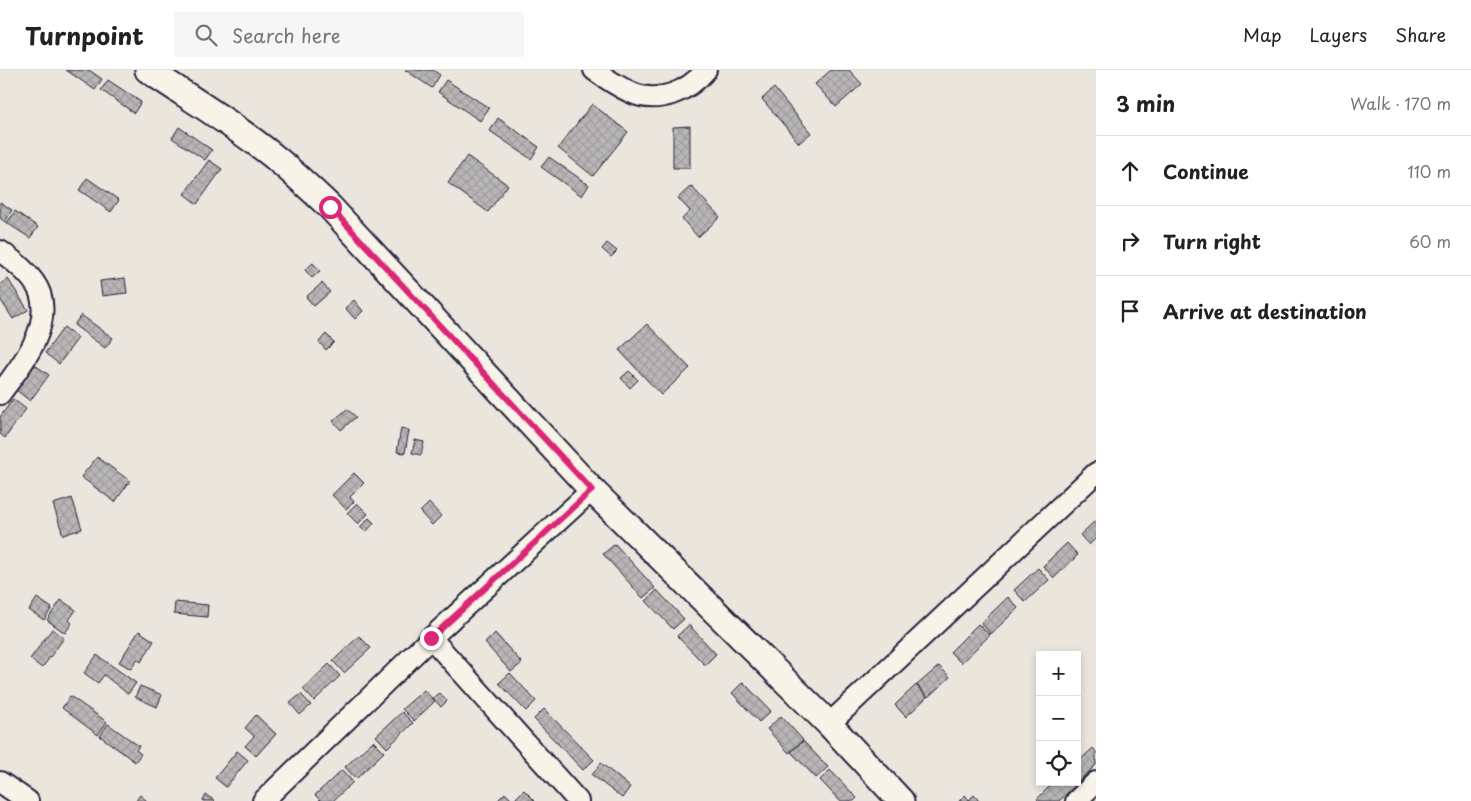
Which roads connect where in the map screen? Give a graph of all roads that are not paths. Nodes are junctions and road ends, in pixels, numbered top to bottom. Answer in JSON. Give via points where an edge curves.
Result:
{"nodes":[{"id":1,"x":148,"y":70,"type":"edge"},
{"id":2,"x":594,"y":70,"type":"edge"},
{"id":3,"x":706,"y":70,"type":"edge"},
{"id":4,"x":0,"y":251,"type":"edge"},
{"id":5,"x":0,"y":394,"type":"edge"},
{"id":6,"x":1096,"y":473,"type":"edge"},
{"id":7,"x":592,"y":490,"type":"junction"},
{"id":8,"x":431,"y":638,"type":"junction"},
{"id":9,"x":829,"y":724,"type":"junction"},
{"id":10,"x":0,"y":782,"type":"edge"},
{"id":11,"x":1096,"y":782,"type":"edge"},
{"id":12,"x":574,"y":800,"type":"edge"},
{"id":13,"x":28,"y":801,"type":"edge"},
{"id":14,"x":263,"y":801,"type":"edge"},
{"id":15,"x":901,"y":801,"type":"edge"},
{"id":16,"x":1076,"y":801,"type":"edge"}],
"edges":[{"from":1,"to":7,"type":"street","via":[[277,158],[302,180]]},
{"from":2,"to":3,"type":"street","via":[[632,93],[654,98],[674,94],[692,84]]},
{"from":4,"to":5,"type":"street","via":[[24,270],[35,284],[40,292],[43,311],[37,337],[28,356]]},
{"from":6,"to":9,"type":"street"},
{"from":7,"to":8,"type":"street"},
{"from":7,"to":9,"type":"street"},
{"from":8,"to":12,"type":"street"},
{"from":8,"to":14,"type":"street"},
{"from":9,"to":15,"type":"street"},
{"from":10,"to":13,"type":"street"},
{"from":11,"to":16,"type":"street"}]}
